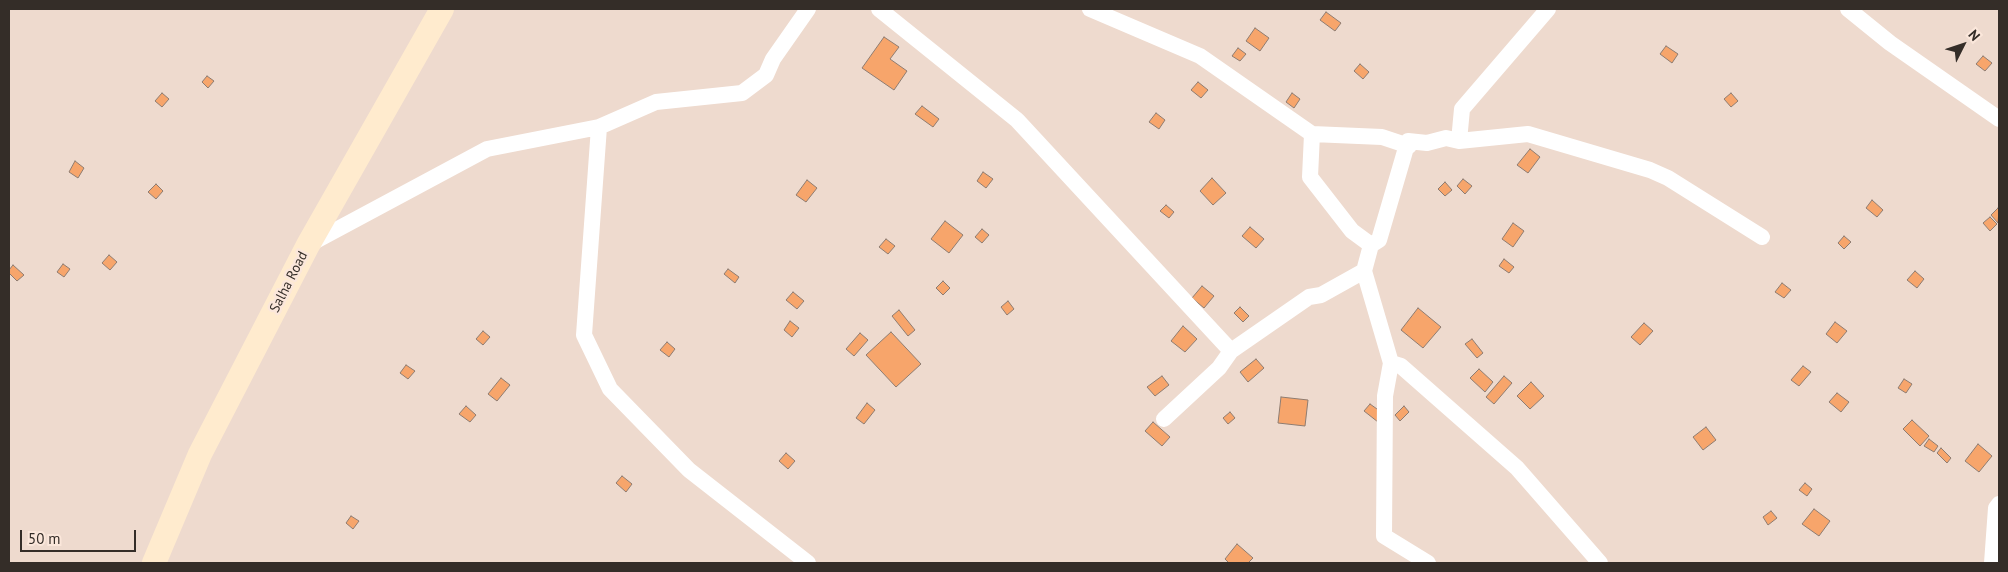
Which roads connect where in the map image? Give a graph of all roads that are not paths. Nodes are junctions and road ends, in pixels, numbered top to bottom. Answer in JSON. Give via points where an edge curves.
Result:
{"nodes":[{"id":1,"x":442,"y":9,"type":"edge"},
{"id":2,"x":808,"y":9,"type":"edge"},
{"id":3,"x":879,"y":9,"type":"edge"},
{"id":4,"x":1090,"y":9,"type":"edge"},
{"id":5,"x":1548,"y":9,"type":"edge"},
{"id":6,"x":1848,"y":9,"type":"edge"},
{"id":7,"x":1999,"y":118,"type":"edge"},
{"id":8,"x":599,"y":127,"type":"junction"},
{"id":9,"x":1312,"y":134,"type":"junction"},
{"id":10,"x":1459,"y":141,"type":"junction"},
{"id":11,"x":1408,"y":143,"type":"junction"},
{"id":12,"x":1762,"y":237,"type":"dead end"},
{"id":13,"x":308,"y":245,"type":"junction"},
{"id":14,"x":1371,"y":245,"type":"junction"},
{"id":15,"x":1364,"y":271,"type":"junction"},
{"id":16,"x":1230,"y":351,"type":"junction"},
{"id":17,"x":1391,"y":363,"type":"junction"},
{"id":18,"x":1164,"y":419,"type":"dead end"},
{"id":19,"x":1999,"y":504,"type":"edge"},
{"id":20,"x":154,"y":563,"type":"edge"},
{"id":21,"x":808,"y":563,"type":"edge"},
{"id":22,"x":1428,"y":563,"type":"edge"},
{"id":23,"x":1600,"y":563,"type":"edge"},
{"id":24,"x":1992,"y":563,"type":"edge"}],
"edges":[{"from":1,"to":13,"type":"main road","name":"Salha Road"},
{"from":2,"to":8,"type":"street","via":[[773,59],[766,75],[742,92],[656,102]]},
{"from":3,"to":16,"type":"street","via":[[1017,120]]},
{"from":4,"to":9,"type":"street","via":[[1200,56]]},
{"from":5,"to":10,"type":"street","via":[[1462,109]]},
{"from":6,"to":7,"type":"street","via":[[1890,43]]},
{"from":8,"to":13,"type":"street","via":[[487,149]]},
{"from":8,"to":21,"type":"street","via":[[584,335],[588,344],[610,389],[689,470]]},
{"from":9,"to":11,"type":"street","via":[[1382,137]]},
{"from":9,"to":14,"type":"street","via":[[1310,177],[1352,231]]},
{"from":10,"to":11,"type":"street","via":[[1446,138]]},
{"from":10,"to":12,"type":"street","via":[[1528,134],[1650,170]]},
{"from":11,"to":14,"type":"street","via":[[1379,240]]},
{"from":13,"to":20,"type":"main road","name":"Salha Road","via":[[200,454]]},
{"from":14,"to":15,"type":"street"},
{"from":15,"to":16,"type":"street","via":[[1321,295],[1309,297]]},
{"from":15,"to":17,"type":"street"},
{"from":16,"to":18,"type":"street","via":[[1219,368]]},
{"from":17,"to":22,"type":"street","via":[[1385,396],[1384,536]]},
{"from":17,"to":23,"type":"street","via":[[1401,366],[1517,468]]},
{"from":19,"to":24,"type":"street","via":[[1996,508]]}]}
